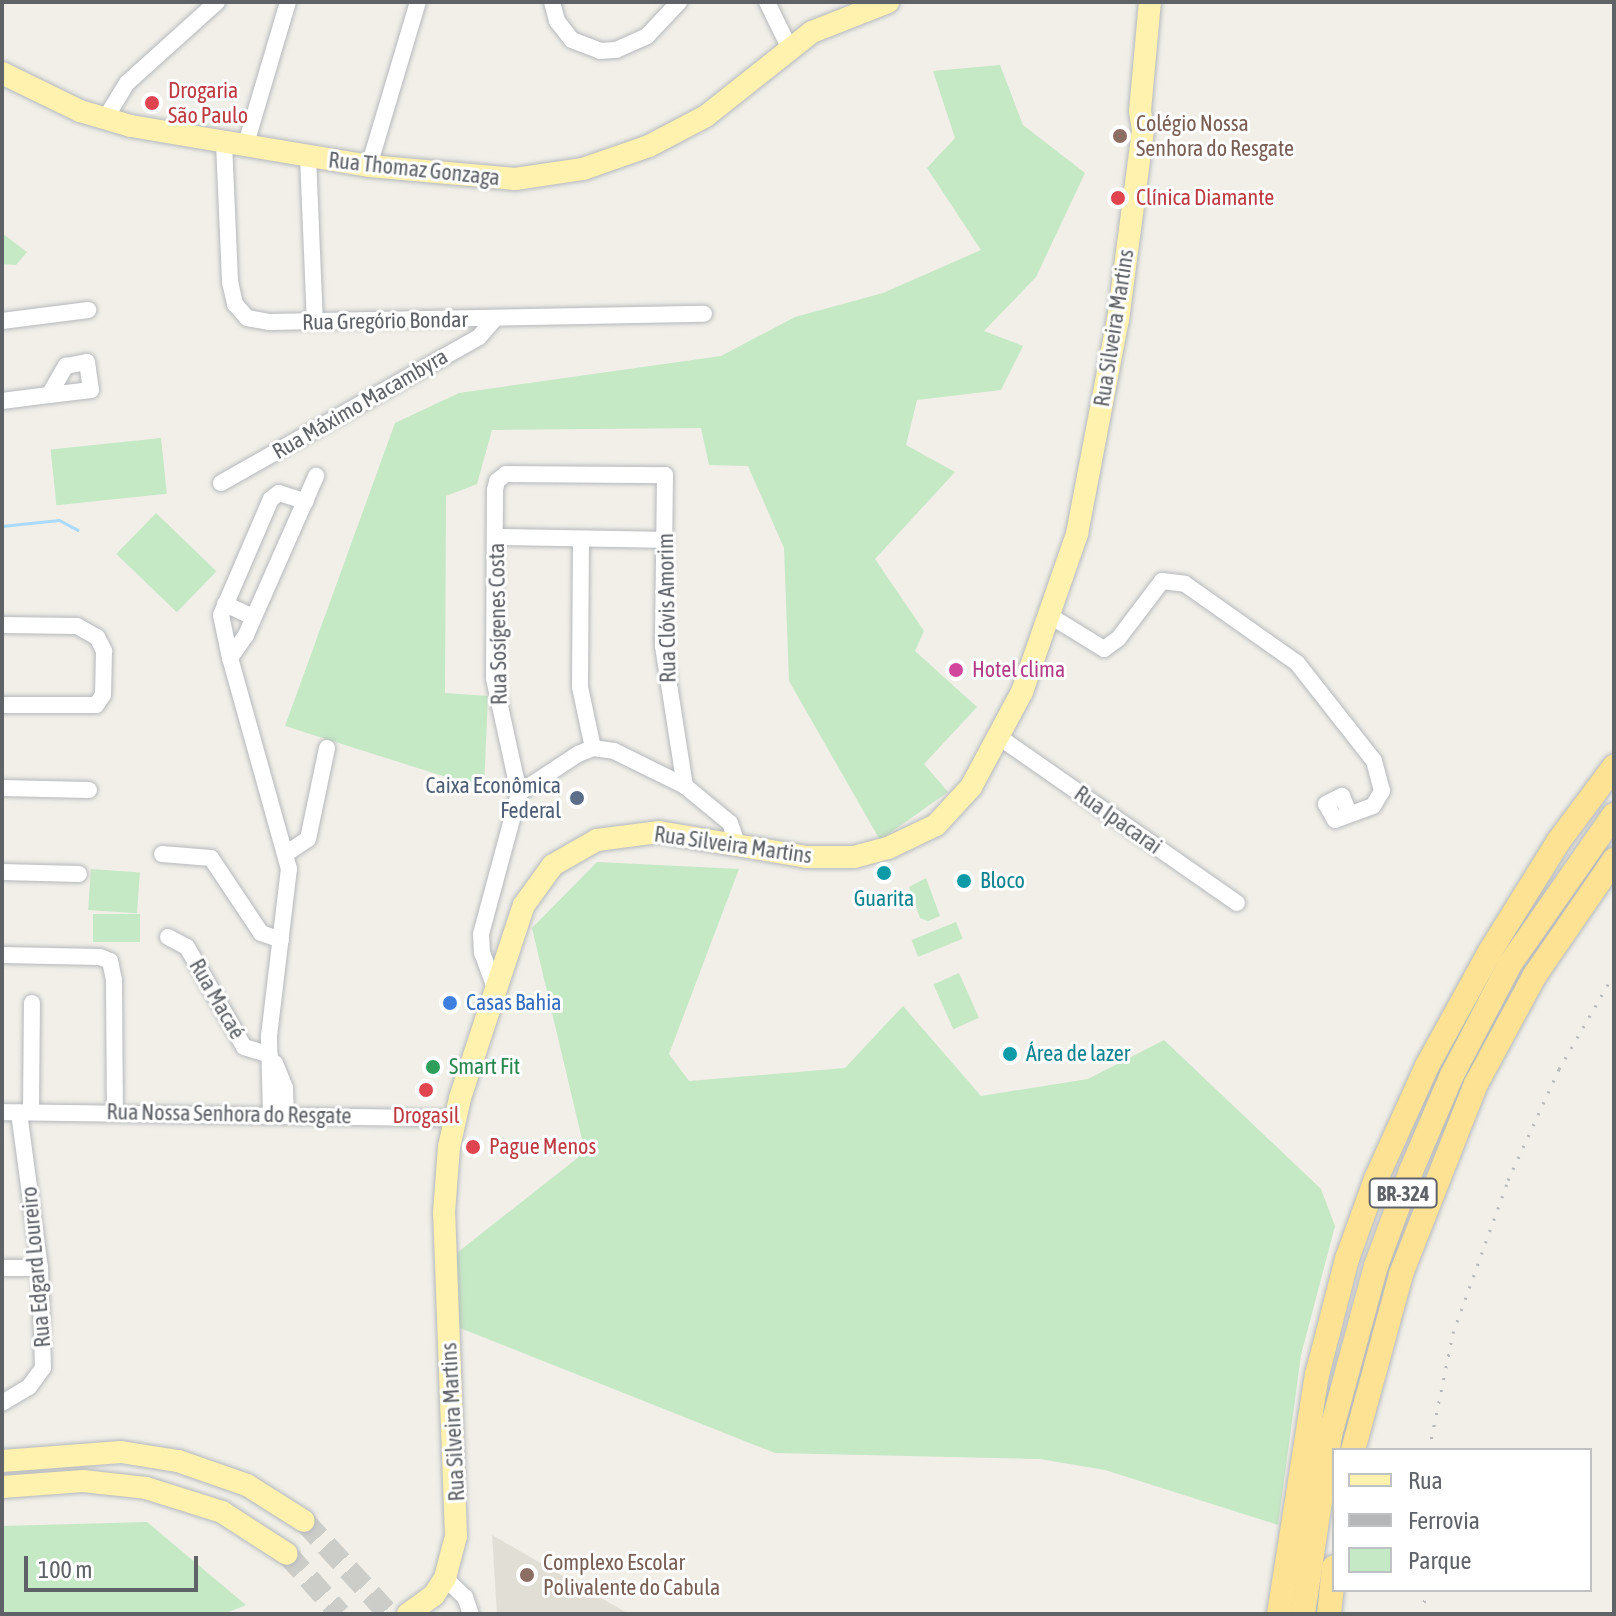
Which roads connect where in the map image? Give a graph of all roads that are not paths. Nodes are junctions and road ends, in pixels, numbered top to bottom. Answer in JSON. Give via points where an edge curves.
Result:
{"nodes":[{"id":1,"x":217,"y":2,"type":"edge"},
{"id":2,"x":288,"y":2,"type":"edge"},
{"id":3,"x":418,"y":2,"type":"edge"},
{"id":4,"x":552,"y":2,"type":"edge"},
{"id":5,"x":679,"y":2,"type":"edge"},
{"id":6,"x":767,"y":2,"type":"edge"},
{"id":7,"x":888,"y":2,"type":"edge"},
{"id":8,"x":1150,"y":2,"type":"edge"},
{"id":9,"x":1165,"y":2,"type":"edge"},
{"id":10,"x":789,"y":47,"type":"junction"},
{"id":11,"x":2,"y":73,"type":"edge"},
{"id":12,"x":105,"y":119,"type":"junction"},
{"id":13,"x":1143,"y":130,"type":"junction"},
{"id":14,"x":234,"y":145,"type":"junction"},
{"id":15,"x":308,"y":157,"type":"junction"},
{"id":16,"x":369,"y":166,"type":"junction"},
{"id":17,"x":88,"y":310,"type":"dead end"},
{"id":18,"x":704,"y":314,"type":"dead end"},
{"id":19,"x":494,"y":320,"type":"junction"},
{"id":20,"x":2,"y":321,"type":"edge"},
{"id":21,"x":315,"y":321,"type":"junction"},
{"id":22,"x":49,"y":395,"type":"dead end"},
{"id":23,"x":2,"y":401,"type":"edge"},
{"id":24,"x":665,"y":475,"type":"joint"},
{"id":25,"x":316,"y":476,"type":"dead end"},
{"id":26,"x":221,"y":483,"type":"dead end"},
{"id":27,"x":306,"y":502,"type":"junction"},
{"id":28,"x":496,"y":537,"type":"junction"},
{"id":29,"x":581,"y":540,"type":"junction"},
{"id":30,"x":665,"y":540,"type":"junction"},
{"id":31,"x":225,"y":604,"type":"junction"},
{"id":32,"x":253,"y":617,"type":"junction"},
{"id":33,"x":1052,"y":617,"type":"junction"},
{"id":34,"x":2,"y":625,"type":"edge"},
{"id":35,"x":230,"y":658,"type":"junction"},
{"id":36,"x":2,"y":705,"type":"edge"},
{"id":37,"x":999,"y":737,"type":"junction"},
{"id":38,"x":327,"y":748,"type":"dead end"},
{"id":39,"x":593,"y":748,"type":"junction"},
{"id":40,"x":1614,"y":767,"type":"edge"},
{"id":41,"x":685,"y":786,"type":"junction"},
{"id":42,"x":2,"y":788,"type":"edge"},
{"id":43,"x":89,"y":790,"type":"dead end"},
{"id":44,"x":519,"y":793,"type":"junction"},
{"id":45,"x":1349,"y":813,"type":"dead end"},
{"id":46,"x":1614,"y":815,"type":"edge"},
{"id":47,"x":734,"y":824,"type":"junction"},
{"id":48,"x":287,"y":853,"type":"junction"},
{"id":49,"x":162,"y":854,"type":"dead end"},
{"id":50,"x":1614,"y":860,"type":"edge"},
{"id":51,"x":2,"y":872,"type":"edge"},
{"id":52,"x":79,"y":874,"type":"dead end"},
{"id":53,"x":1237,"y":903,"type":"dead end"},
{"id":54,"x":168,"y":937,"type":"dead end"},
{"id":55,"x":281,"y":940,"type":"junction"},
{"id":56,"x":2,"y":955,"type":"edge"},
{"id":57,"x":495,"y":988,"type":"junction"},
{"id":58,"x":32,"y":1003,"type":"dead end"},
{"id":59,"x":270,"y":1055,"type":"junction"},
{"id":60,"x":1413,"y":1096,"type":"junction"},
{"id":61,"x":17,"y":1112,"type":"edge"},
{"id":62,"x":115,"y":1113,"type":"junction"},
{"id":63,"x":278,"y":1115,"type":"junction"},
{"id":64,"x":455,"y":1118,"type":"junction"},
{"id":65,"x":1376,"y":1266,"type":"junction"},
{"id":66,"x":2,"y":1268,"type":"edge"},
{"id":67,"x":40,"y":1268,"type":"junction"},
{"id":68,"x":2,"y":1403,"type":"edge"},
{"id":69,"x":1354,"y":1448,"type":"edge"},
{"id":70,"x":2,"y":1461,"type":"edge"},
{"id":71,"x":2,"y":1487,"type":"edge"},
{"id":72,"x":304,"y":1521,"type":"tunnel mouth"},
{"id":73,"x":287,"y":1554,"type":"tunnel mouth"},
{"id":74,"x":445,"y":1578,"type":"junction"},
{"id":75,"x":1332,"y":1586,"type":"edge"},
{"id":76,"x":408,"y":1614,"type":"edge"},
{"id":77,"x":471,"y":1614,"type":"edge"},
{"id":78,"x":1279,"y":1614,"type":"edge"},
{"id":79,"x":1303,"y":1614,"type":"edge"},
{"id":80,"x":1329,"y":1614,"type":"edge"}],
"edges":[{"from":1,"to":12,"type":"street","via":[[127,83]]},
{"from":2,"to":14,"type":"street","name":"Rua Gregório Bondar"},
{"from":3,"to":16,"type":"street"},
{"from":4,"to":5,"type":"street","via":[[557,21],[572,40],[600,51],[647,36]]},
{"from":6,"to":10,"type":"street"},
{"from":7,"to":10,"type":"main road","name":"Rua Thomaz Gonzaga","via":[[838,18]]},
{"from":8,"to":13,"type":"main road","name":"Rua Silveira Martins","via":[[1140,111]]},
{"from":9,"to":13,"type":"main road","name":"Rua Silveira Martins","via":[[1152,113]]},
{"from":10,"to":16,"type":"main road","name":"Rua Thomaz Gonzaga","via":[[680,131],[583,169],[515,179]]},
{"from":11,"to":12,"type":"main road","name":"Rua Thomaz Gonzaga"},
{"from":12,"to":14,"type":"main road","name":"Rua Thomaz Gonzaga"},
{"from":13,"to":33,"type":"main road","name":"Rua Silveira Martins","via":[[1111,363],[1077,534]]},
{"from":14,"to":15,"type":"main road","name":"Rua Thomaz Gonzaga"},
{"from":14,"to":21,"type":"street","name":"Rua Gregório Bondar","via":[[226,233],[235,304],[256,321]]},
{"from":15,"to":16,"type":"main road","name":"Rua Thomaz Gonzaga"},
{"from":15,"to":21,"type":"street"},
{"from":17,"to":20,"type":"street"},
{"from":18,"to":19,"type":"street","name":"Rua Gregório Bondar"},
{"from":19,"to":21,"type":"street","name":"Rua Gregório Bondar"},
{"from":19,"to":26,"type":"street","name":"Rua Máximo Macambyra","via":[[479,337]]},
{"from":22,"to":23,"type":"street"},
{"from":24,"to":28,"type":"street","name":"Rua Sosígenes Costa","via":[[522,474],[497,481]]},
{"from":24,"to":30,"type":"street","name":"Rua Clóvis Amorim"},
{"from":25,"to":27,"type":"street"},
{"from":27,"to":31,"type":"street","via":[[274,494]]},
{"from":27,"to":32,"type":"street"},
{"from":28,"to":29,"type":"street"},
{"from":28,"to":44,"type":"street","name":"Rua Sosígenes Costa","via":[[494,678]]},
{"from":29,"to":30,"type":"street"},
{"from":29,"to":39,"type":"street","via":[[580,687]]},
{"from":30,"to":41,"type":"street","name":"Rua Clóvis Amorim","via":[[665,671]]},
{"from":31,"to":32,"type":"street"},
{"from":31,"to":35,"type":"street","via":[[220,624]]},
{"from":32,"to":35,"type":"street"},
{"from":33,"to":37,"type":"main road","name":"Rua Silveira Martins"},
{"from":33,"to":45,"type":"street","via":[[1104,649],[1118,639],[1162,581],[1185,584],[1297,663],[1374,761],[1382,782],[1379,799],[1368,810]]},
{"from":34,"to":36,"type":"street","via":[[71,625],[91,632],[104,651],[103,695],[86,707]]},
{"from":35,"to":48,"type":"street"},
{"from":37,"to":47,"type":"main road","name":"Rua Silveira Martins","via":[[954,809],[936,825],[888,848],[830,859]]},
{"from":37,"to":53,"type":"street","name":"Rua Ipacarai"},
{"from":38,"to":48,"type":"street","via":[[308,839]]},
{"from":39,"to":41,"type":"street","via":[[639,761]]},
{"from":39,"to":44,"type":"street","via":[[553,766]]},
{"from":40,"to":60,"type":"highway","via":[[1512,914]]},
{"from":41,"to":47,"type":"street"},
{"from":42,"to":43,"type":"street"},
{"from":44,"to":57,"type":"street","via":[[481,934]]},
{"from":46,"to":65,"type":"highway","number":"BR-324","via":[[1532,930],[1474,1028]]},
{"from":47,"to":57,"type":"main road","name":"Rua Silveira Martins","via":[[687,834],[627,833],[571,851],[537,882],[524,905]]},
{"from":48,"to":55,"type":"street"},
{"from":49,"to":55,"type":"street","via":[[211,858],[261,933]]},
{"from":50,"to":69,"type":"highway","number":"BR-324","via":[[1535,975],[1476,1084],[1401,1274]]},
{"from":51,"to":52,"type":"street"},
{"from":54,"to":59,"type":"street","name":"Rua Macaé","via":[[187,947],[244,1047]]},
{"from":55,"to":59,"type":"street"},
{"from":56,"to":62,"type":"street","via":[[110,961]]},
{"from":57,"to":64,"type":"main road","name":"Rua Silveira Martins"},
{"from":58,"to":61,"type":"street","name":"Rua Edgard Loureiro"},
{"from":59,"to":63,"type":"street","via":[[285,1088]]},
{"from":60,"to":65,"type":"highway"},
{"from":60,"to":78,"type":"highway","via":[[1376,1179],[1329,1319],[1295,1488]]},
{"from":61,"to":62,"type":"street","name":"Rua Nossa Senhora do Resgate"},
{"from":61,"to":67,"type":"street","name":"Rua Edgard Loureiro"},
{"from":62,"to":63,"type":"street","name":"Rua Nossa Senhora do Resgate"},
{"from":63,"to":64,"type":"street","name":"Rua Nossa Senhora do Resgate"},
{"from":64,"to":74,"type":"main road","name":"Rua Silveira Martins","via":[[444,1213],[457,1507]]},
{"from":65,"to":79,"type":"highway","number":"BR-324","via":[[1330,1435]]},
{"from":66,"to":67,"type":"street"},
{"from":67,"to":68,"type":"street","name":"Rua Edgard Loureiro","via":[[43,1368],[29,1387]]},
{"from":70,"to":72,"type":"main road","via":[[121,1452],[178,1461],[247,1485]]},
{"from":71,"to":73,"type":"main road","via":[[83,1481],[146,1488],[222,1512]]},
{"from":74,"to":76,"type":"main road","via":[[434,1595]]},
{"from":74,"to":77,"type":"street","via":[[465,1597]]},
{"from":75,"to":80,"type":"highway"}]}
